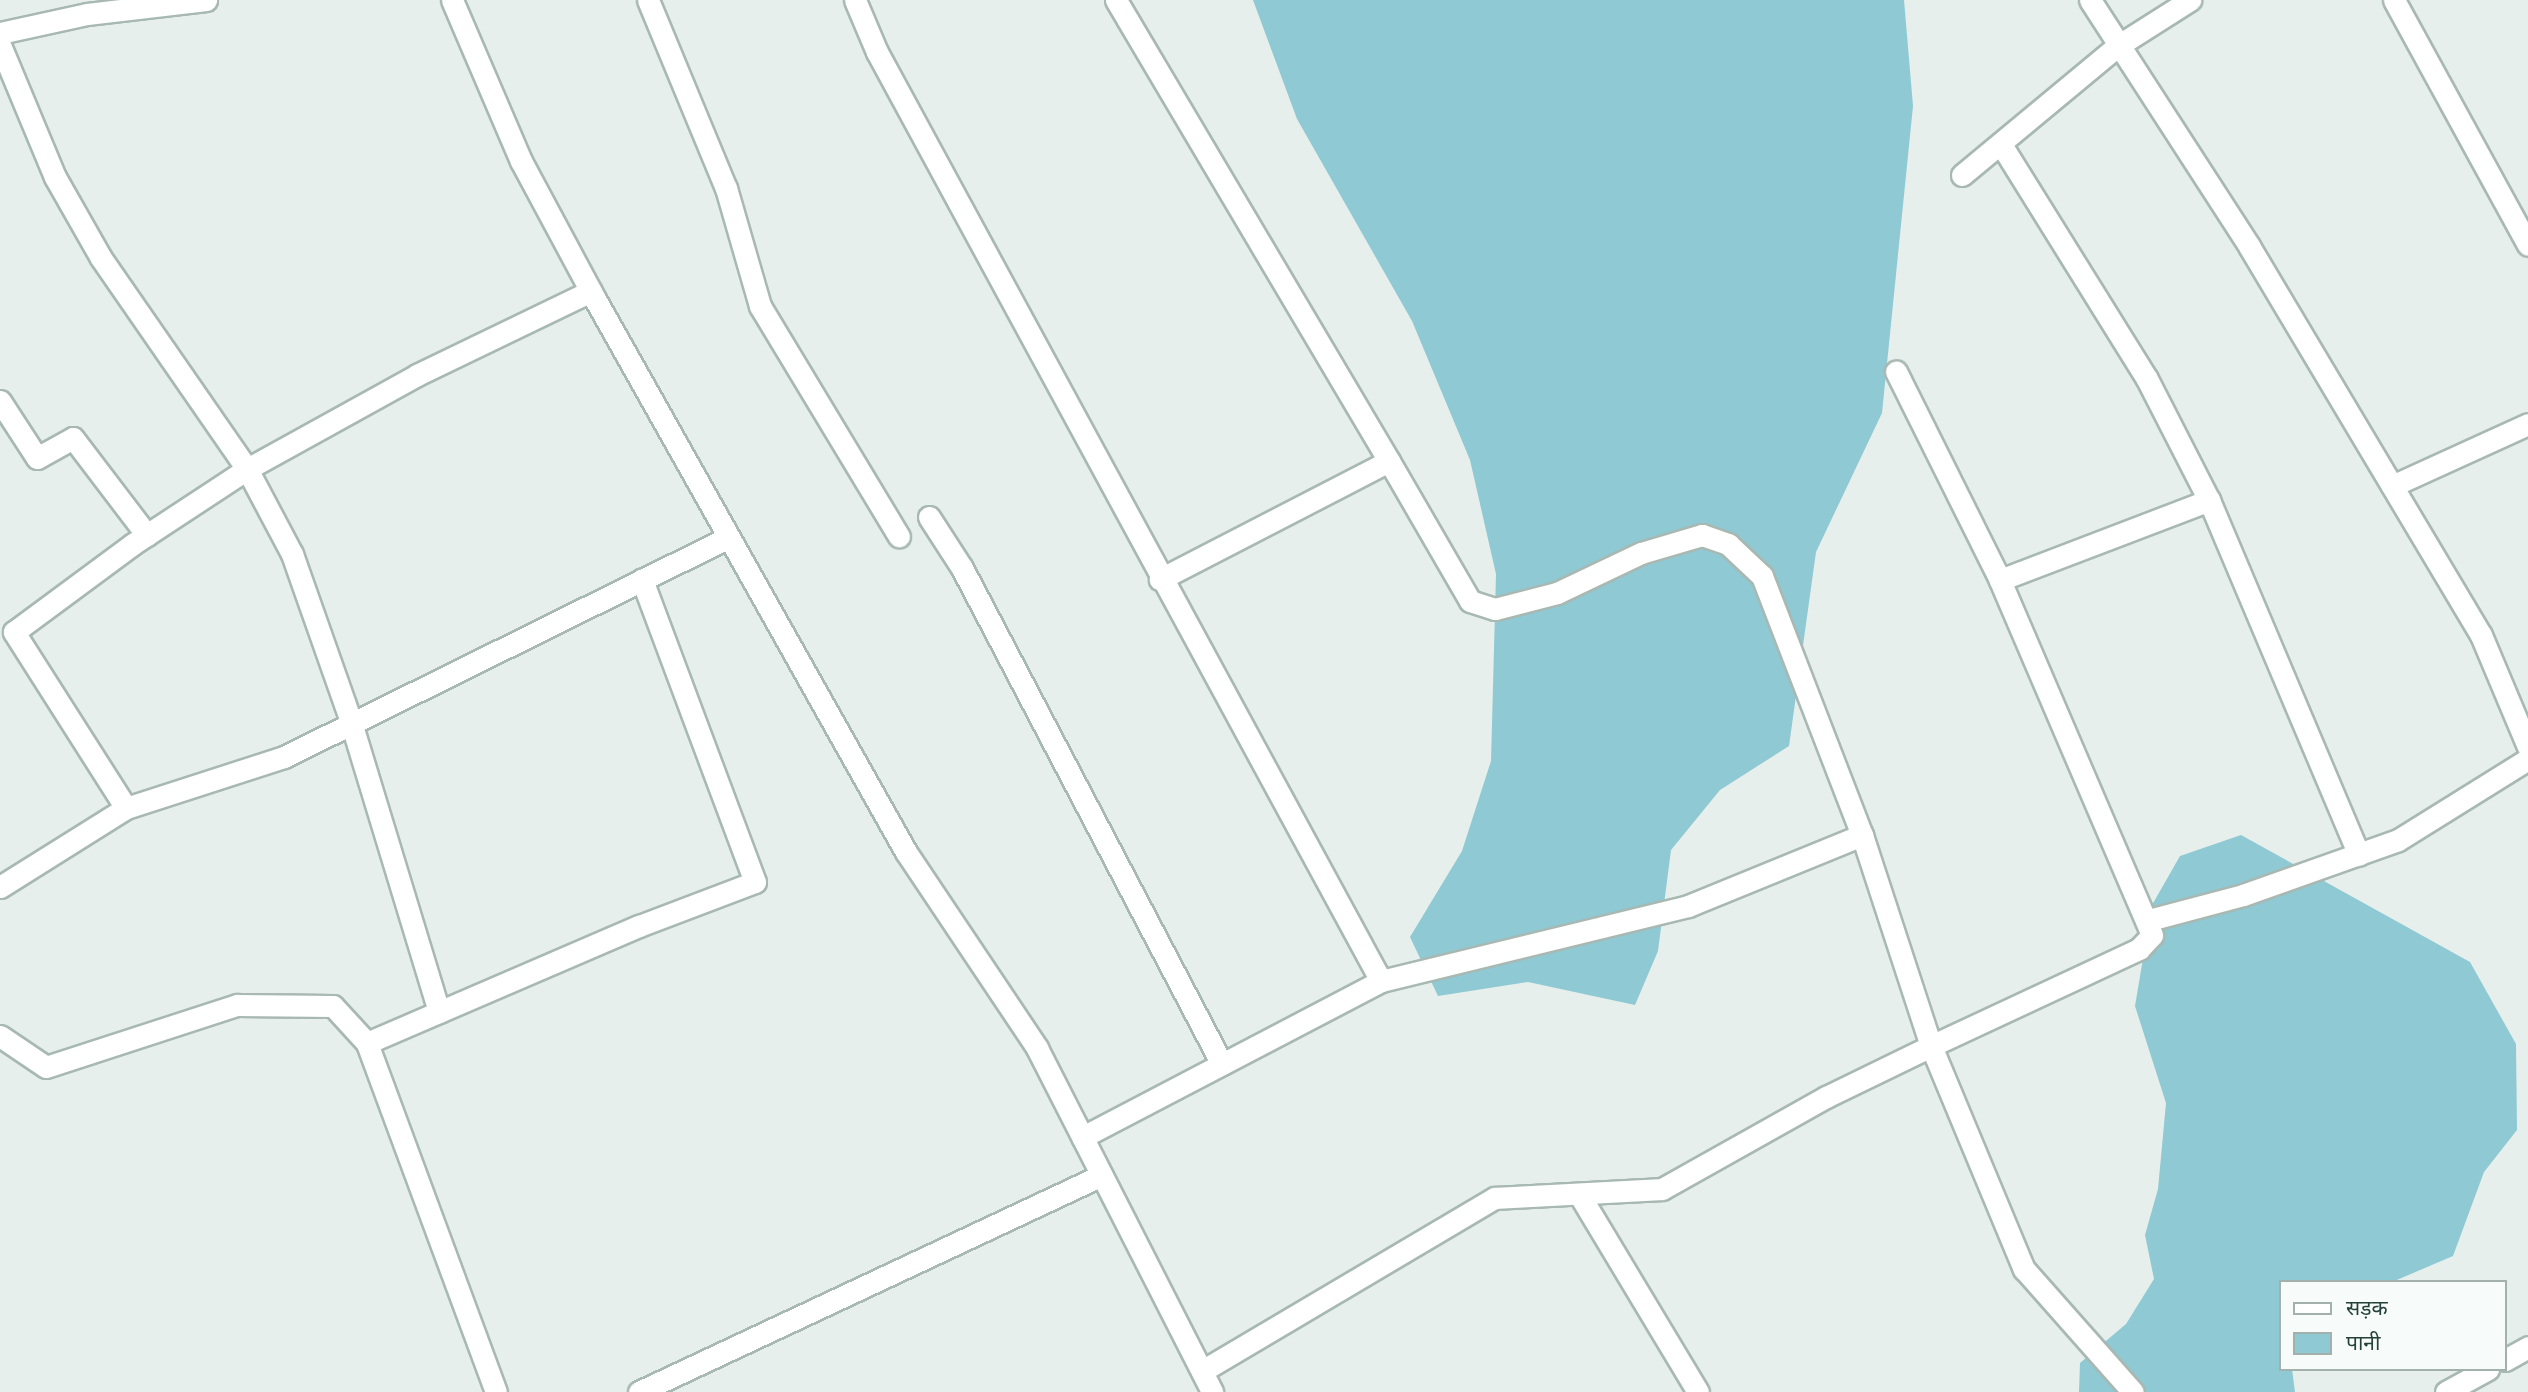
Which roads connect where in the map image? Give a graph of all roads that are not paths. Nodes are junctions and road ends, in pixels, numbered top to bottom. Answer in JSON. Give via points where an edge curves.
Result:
{"nodes":[{"id":1,"x":206,"y":0,"type":"edge"},
{"id":2,"x":452,"y":0,"type":"edge"},
{"id":3,"x":648,"y":0,"type":"edge"},
{"id":4,"x":855,"y":0,"type":"edge"},
{"id":5,"x":1116,"y":0,"type":"edge"},
{"id":6,"x":2090,"y":0,"type":"edge"},
{"id":7,"x":2190,"y":0,"type":"edge"},
{"id":8,"x":2394,"y":0,"type":"edge"},
{"id":9,"x":0,"y":33,"type":"edge"},
{"id":10,"x":0,"y":45,"type":"edge"},
{"id":11,"x":2116,"y":47,"type":"junction"},
{"id":12,"x":2002,"y":146,"type":"junction"},
{"id":13,"x":1962,"y":175,"type":"dead end"},
{"id":14,"x":2528,"y":245,"type":"edge"},
{"id":15,"x":591,"y":291,"type":"junction"},
{"id":16,"x":1895,"y":371,"type":"dead end"},
{"id":17,"x":0,"y":401,"type":"edge"},
{"id":18,"x":2528,"y":424,"type":"edge"},
{"id":19,"x":1389,"y":461,"type":"junction"},
{"id":20,"x":247,"y":469,"type":"junction"},
{"id":21,"x":2392,"y":486,"type":"junction"},
{"id":22,"x":2209,"y":500,"type":"junction"},
{"id":23,"x":929,"y":517,"type":"dead end"},
{"id":24,"x":147,"y":535,"type":"junction"},
{"id":25,"x":899,"y":536,"type":"dead end"},
{"id":26,"x":727,"y":538,"type":"junction"},
{"id":27,"x":642,"y":579,"type":"junction"},
{"id":28,"x":1160,"y":579,"type":"junction"},
{"id":29,"x":2000,"y":580,"type":"junction"},
{"id":30,"x":351,"y":722,"type":"junction"},
{"id":31,"x":2528,"y":747,"type":"edge"},
{"id":32,"x":2528,"y":759,"type":"edge"},
{"id":33,"x":126,"y":808,"type":"junction"},
{"id":34,"x":1863,"y":835,"type":"junction"},
{"id":35,"x":2359,"y":856,"type":"junction"},
{"id":36,"x":0,"y":887,"type":"edge"},
{"id":37,"x":2149,"y":920,"type":"junction"},
{"id":38,"x":1381,"y":981,"type":"junction"},
{"id":39,"x":439,"y":1012,"type":"junction"},
{"id":40,"x":0,"y":1036,"type":"edge"},
{"id":41,"x":367,"y":1043,"type":"junction"},
{"id":42,"x":1931,"y":1046,"type":"junction"},
{"id":43,"x":1222,"y":1064,"type":"junction"},
{"id":44,"x":1082,"y":1137,"type":"junction"},
{"id":45,"x":1102,"y":1175,"type":"junction"},
{"id":46,"x":1578,"y":1194,"type":"junction"},
{"id":47,"x":2528,"y":1348,"type":"edge"},
{"id":48,"x":2507,"y":1359,"type":"edge"},
{"id":49,"x":1202,"y":1371,"type":"junction"},
{"id":50,"x":2484,"y":1371,"type":"edge"},
{"id":51,"x":496,"y":1392,"type":"edge"},
{"id":52,"x":639,"y":1392,"type":"edge"},
{"id":53,"x":1212,"y":1392,"type":"edge"},
{"id":54,"x":1698,"y":1392,"type":"edge"},
{"id":55,"x":2133,"y":1392,"type":"edge"},
{"id":56,"x":2446,"y":1392,"type":"edge"}],
"edges":[{"from":1,"to":9,"type":"street","via":[[87,14]]},
{"from":2,"to":15,"type":"street","via":[[521,161]]},
{"from":3,"to":25,"type":"street","via":[[726,188],[760,306]]},
{"from":4,"to":28,"type":"street","via":[[877,52]]},
{"from":5,"to":19,"type":"street"},
{"from":6,"to":11,"type":"street"},
{"from":7,"to":11,"type":"street"},
{"from":8,"to":14,"type":"street"},
{"from":10,"to":20,"type":"street","via":[[55,177],[101,258]]},
{"from":11,"to":12,"type":"street"},
{"from":11,"to":21,"type":"street","via":[[2249,246]]},
{"from":12,"to":13,"type":"street"},
{"from":12,"to":22,"type":"street","via":[[2147,379]]},
{"from":15,"to":20,"type":"street","via":[[417,375]]},
{"from":15,"to":26,"type":"street"},
{"from":16,"to":29,"type":"street"},
{"from":17,"to":24,"type":"street","via":[[37,458],[73,438]]},
{"from":18,"to":21,"type":"street"},
{"from":19,"to":28,"type":"street"},
{"from":19,"to":34,"type":"street","via":[[1470,601],[1495,610],[1557,593],[1641,553],[1702,535],[1728,544],[1762,576]]},
{"from":20,"to":24,"type":"street"},
{"from":20,"to":30,"type":"street","via":[[292,554]]},
{"from":21,"to":31,"type":"street","via":[[2481,635]]},
{"from":22,"to":29,"type":"street"},
{"from":22,"to":35,"type":"street"},
{"from":23,"to":43,"type":"street","via":[[968,580]]},
{"from":24,"to":33,"type":"street","via":[[14,632]]},
{"from":26,"to":27,"type":"street"},
{"from":26,"to":44,"type":"street","via":[[906,852],[1037,1048]]},
{"from":27,"to":30,"type":"street"},
{"from":27,"to":39,"type":"street","via":[[755,882]]},
{"from":28,"to":38,"type":"street"},
{"from":29,"to":37,"type":"street"},
{"from":30,"to":33,"type":"street","via":[[284,757]]},
{"from":30,"to":39,"type":"street"},
{"from":32,"to":35,"type":"street","via":[[2398,840]]},
{"from":33,"to":36,"type":"street"},
{"from":34,"to":38,"type":"street","via":[[1688,906]]},
{"from":34,"to":42,"type":"street"},
{"from":35,"to":37,"type":"street"},
{"from":37,"to":42,"type":"street","via":[[2152,935],[2139,949]]},
{"from":38,"to":43,"type":"street"},
{"from":39,"to":41,"type":"street"},
{"from":40,"to":41,"type":"street","via":[[46,1067],[237,1005],[333,1006]]},
{"from":41,"to":51,"type":"street"},
{"from":42,"to":46,"type":"street","via":[[1826,1097],[1662,1189]]},
{"from":42,"to":55,"type":"street","via":[[2024,1269]]},
{"from":43,"to":44,"type":"street"},
{"from":44,"to":45,"type":"street"},
{"from":45,"to":49,"type":"street"},
{"from":45,"to":52,"type":"street"},
{"from":46,"to":49,"type":"street","via":[[1495,1198]]},
{"from":46,"to":54,"type":"street"},
{"from":47,"to":48,"type":"street"},
{"from":49,"to":53,"type":"street"},
{"from":50,"to":56,"type":"street"}]}
